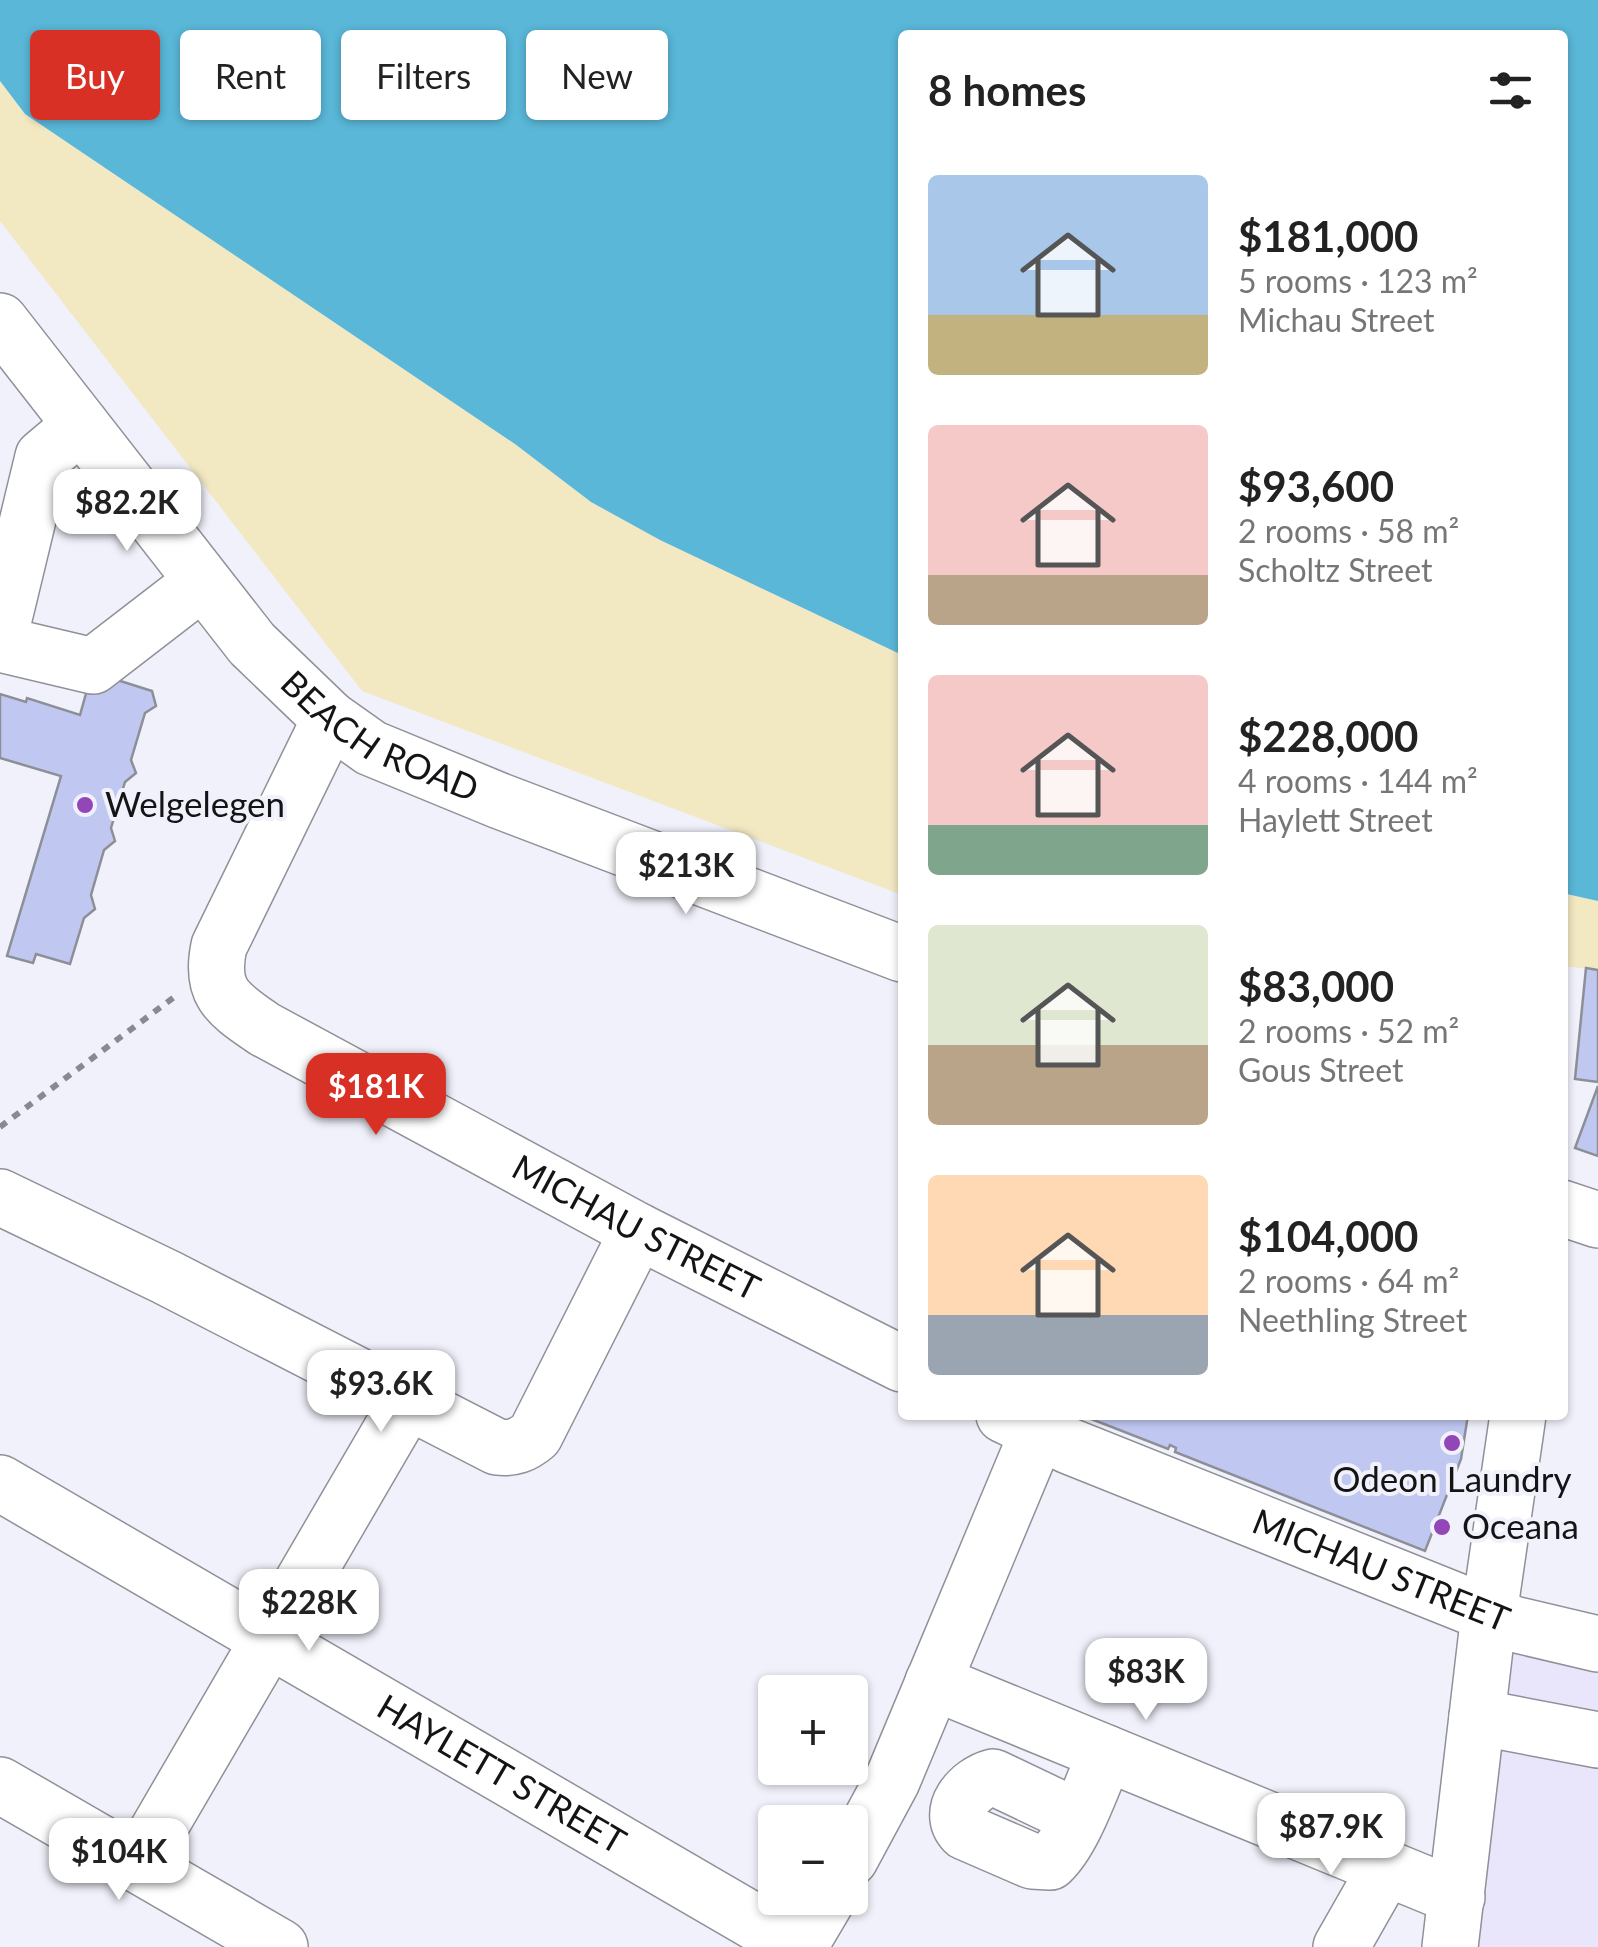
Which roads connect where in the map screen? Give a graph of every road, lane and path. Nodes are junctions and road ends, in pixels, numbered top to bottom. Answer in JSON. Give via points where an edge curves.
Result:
{"nodes":[{"id":1,"x":0,"y":321,"type":"edge"},
{"id":2,"x":81,"y":426,"type":"junction"},
{"id":3,"x":202,"y":582,"type":"junction"},
{"id":4,"x":0,"y":635,"type":"edge"},
{"id":5,"x":0,"y":644,"type":"edge"},
{"id":6,"x":330,"y":719,"type":"junction"},
{"id":7,"x":898,"y":952,"type":"edge"},
{"id":8,"x":214,"y":968,"type":"junction"},
{"id":9,"x":0,"y":1127,"type":"edge"},
{"id":10,"x":0,"y":1197,"type":"edge"},
{"id":11,"x":1568,"y":1210,"type":"edge"},
{"id":12,"x":1598,"y":1220,"type":"edge"},
{"id":13,"x":638,"y":1232,"type":"junction"},
{"id":14,"x":898,"y":1362,"type":"edge"},
{"id":15,"x":408,"y":1401,"type":"junction"},
{"id":16,"x":1517,"y":1420,"type":"edge"},
{"id":17,"x":1028,"y":1421,"type":"edge"},
{"id":18,"x":0,"y":1482,"type":"edge"},
{"id":19,"x":1490,"y":1614,"type":"junction"},
{"id":20,"x":269,"y":1639,"type":"junction"},
{"id":21,"x":1598,"y":1644,"type":"edge"},
{"id":22,"x":933,"y":1682,"type":"junction"},
{"id":23,"x":1477,"y":1717,"type":"junction"},
{"id":24,"x":1598,"y":1740,"type":"edge"},
{"id":25,"x":1106,"y":1753,"type":"junction"},
{"id":26,"x":0,"y":1785,"type":"edge"},
{"id":27,"x":1077,"y":1816,"type":"dead end"},
{"id":28,"x":868,"y":1826,"type":"edge"},
{"id":29,"x":138,"y":1864,"type":"junction"},
{"id":30,"x":1386,"y":1868,"type":"junction"},
{"id":31,"x":818,"y":1915,"type":"edge"},
{"id":32,"x":1454,"y":1922,"type":"edge"},
{"id":33,"x":280,"y":1947,"type":"edge"},
{"id":34,"x":798,"y":1947,"type":"edge"},
{"id":35,"x":1341,"y":1947,"type":"edge"}],
"edges":[{"from":1,"to":2,"type":"street","name":"BEACH ROAD"},
{"from":2,"to":3,"type":"street","name":"BEACH ROAD"},
{"from":2,"to":4,"type":"street","via":[[43,458]]},
{"from":3,"to":5,"type":"street","via":[[93,666]]},
{"from":3,"to":6,"type":"street","name":"BEACH ROAD","via":[[252,644]]},
{"from":6,"to":7,"type":"street","name":"BEACH ROAD","via":[[399,761]]},
{"from":6,"to":8,"type":"street"},
{"from":8,"to":9,"type":"path"},
{"from":8,"to":13,"type":"street","name":"MICHAU STREET","via":[[218,989],[264,1029]]},
{"from":10,"to":15,"type":"street"},
{"from":11,"to":12,"type":"street"},
{"from":13,"to":14,"type":"street","name":"MICHAU STREET"},
{"from":13,"to":15,"type":"street","via":[[526,1443],[498,1447]]},
{"from":15,"to":20,"type":"street"},
{"from":16,"to":19,"type":"street"},
{"from":17,"to":19,"type":"street","name":"MICHAU STREET"},
{"from":17,"to":22,"type":"street"},
{"from":18,"to":20,"type":"street","name":"HAYLETT STREET"},
{"from":19,"to":21,"type":"street","name":"MICHAU STREET"},
{"from":19,"to":23,"type":"street"},
{"from":20,"to":29,"type":"street"},
{"from":20,"to":34,"type":"street","name":"HAYLETT STREET"},
{"from":22,"to":25,"type":"street"},
{"from":22,"to":28,"type":"street"},
{"from":23,"to":24,"type":"street"},
{"from":23,"to":32,"type":"street"},
{"from":25,"to":27,"type":"street"},
{"from":25,"to":30,"type":"street"},
{"from":26,"to":29,"type":"street"},
{"from":29,"to":33,"type":"street"},
{"from":30,"to":32,"type":"street"},
{"from":30,"to":35,"type":"street"},
{"from":31,"to":34,"type":"street"}]}
